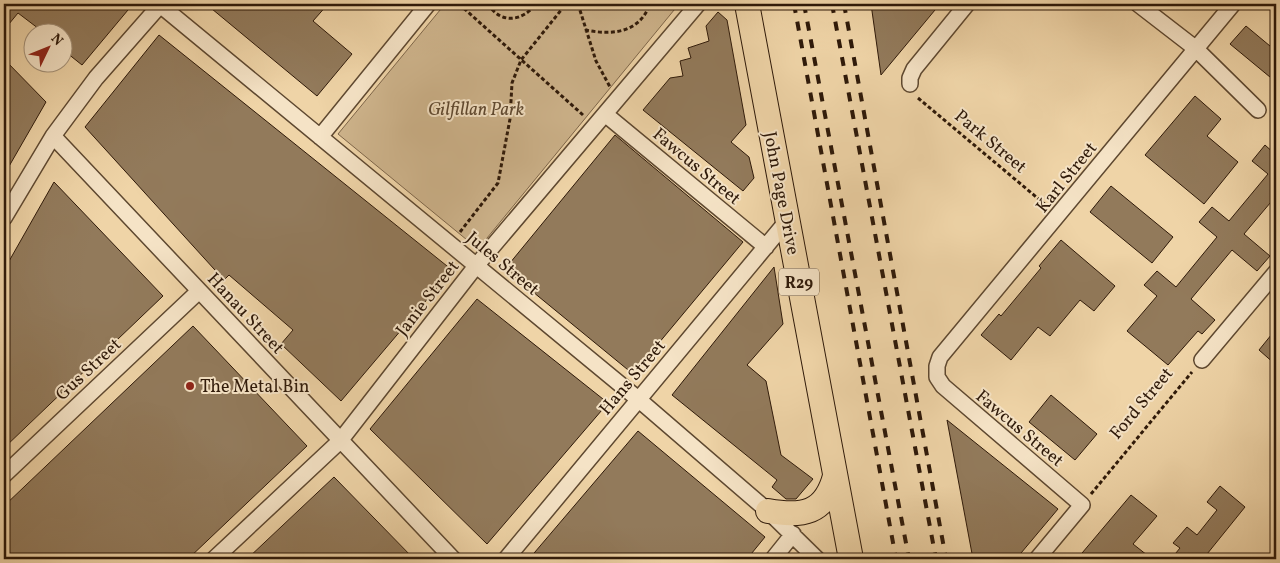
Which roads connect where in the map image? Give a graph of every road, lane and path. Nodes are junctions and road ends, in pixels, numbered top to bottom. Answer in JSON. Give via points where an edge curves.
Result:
{"nodes":[{"id":1,"x":160,"y":4,"type":"edge"},
{"id":2,"x":428,"y":4,"type":"edge"},
{"id":3,"x":459,"y":4,"type":"edge"},
{"id":4,"x":488,"y":4,"type":"edge"},
{"id":5,"x":536,"y":4,"type":"edge"},
{"id":6,"x":566,"y":4,"type":"edge"},
{"id":7,"x":578,"y":4,"type":"edge"},
{"id":8,"x":650,"y":4,"type":"edge"},
{"id":9,"x":698,"y":4,"type":"edge"},
{"id":10,"x":747,"y":4,"type":"edge"},
{"id":11,"x":967,"y":4,"type":"edge"},
{"id":12,"x":1138,"y":4,"type":"edge"},
{"id":13,"x":1233,"y":4,"type":"edge"},
{"id":14,"x":585,"y":30,"type":"junction"},
{"id":15,"x":1195,"y":48,"type":"junction"},
{"id":16,"x":521,"y":60,"type":"junction"},
{"id":17,"x":910,"y":84,"type":"joint"},
{"id":18,"x":618,"y":99,"type":"junction"},
{"id":19,"x":1258,"y":110,"type":"dead end"},
{"id":20,"x":600,"y":119,"type":"junction"},
{"id":21,"x":53,"y":136,"type":"junction"},
{"id":22,"x":320,"y":137,"type":"junction"},
{"id":23,"x":1059,"y":216,"type":"junction"},
{"id":24,"x":4,"y":218,"type":"edge"},
{"id":25,"x":787,"y":221,"type":"junction"},
{"id":26,"x":450,"y":244,"type":"junction"},
{"id":27,"x":766,"y":247,"type":"junction"},
{"id":28,"x":476,"y":266,"type":"junction"},
{"id":29,"x":1276,"y":272,"type":"edge"},
{"id":30,"x":199,"y":291,"type":"junction"},
{"id":31,"x":1202,"y":360,"type":"joint"},
{"id":32,"x":937,"y":377,"type":"joint"},
{"id":33,"x":638,"y":399,"type":"junction"},
{"id":34,"x":340,"y":441,"type":"junction"},
{"id":35,"x":4,"y":475,"type":"edge"},
{"id":36,"x":835,"y":476,"type":"junction"},
{"id":37,"x":1082,"y":505,"type":"junction"},
{"id":38,"x":768,"y":511,"type":"junction"},
{"id":39,"x":793,"y":534,"type":"junction"},
{"id":40,"x":214,"y":559,"type":"edge"},
{"id":41,"x":453,"y":559,"type":"edge"},
{"id":42,"x":506,"y":559,"type":"edge"},
{"id":43,"x":773,"y":559,"type":"edge"},
{"id":44,"x":817,"y":559,"type":"edge"},
{"id":45,"x":851,"y":559,"type":"edge"},
{"id":46,"x":1037,"y":559,"type":"edge"}],
"edges":[{"from":1,"to":21,"type":"street","via":[[96,78]]},
{"from":1,"to":22,"type":"street","name":"Jules Street"},
{"from":2,"to":22,"type":"street"},
{"from":3,"to":16,"type":"path"},
{"from":4,"to":5,"type":"path","via":[[501,16],[512,20],[521,18]]},
{"from":6,"to":16,"type":"path"},
{"from":7,"to":14,"type":"path"},
{"from":8,"to":14,"type":"path","via":[[639,20],[616,34]]},
{"from":9,"to":18,"type":"street","name":"Janie Street"},
{"from":10,"to":25,"type":"main road","name":"John Page Drive","number":"R29"},
{"from":11,"to":17,"type":"street","via":[[914,69]]},
{"from":12,"to":15,"type":"street"},
{"from":13,"to":15,"type":"street","name":"Karl Street"},
{"from":14,"to":18,"type":"path","via":[[596,61]]},
{"from":15,"to":19,"type":"street"},
{"from":15,"to":23,"type":"street","name":"Karl Street"},
{"from":16,"to":20,"type":"path"},
{"from":16,"to":26,"type":"path","via":[[512,83],[510,118],[498,183]]},
{"from":17,"to":23,"type":"path","name":"Park Street","via":[[920,101]]},
{"from":18,"to":20,"type":"street","name":"Janie Street"},
{"from":20,"to":27,"type":"street","name":"Fawcus Street"},
{"from":20,"to":28,"type":"street","name":"Janie Street"},
{"from":21,"to":24,"type":"street"},
{"from":21,"to":30,"type":"street","name":"Hanau Street"},
{"from":22,"to":26,"type":"street","name":"Jules Street"},
{"from":23,"to":32,"type":"street","name":"Karl Street","via":[[940,357]]},
{"from":25,"to":27,"type":"street","name":"Hans Street"},
{"from":25,"to":36,"type":"main road","name":"John Page Drive","number":"R29"},
{"from":26,"to":28,"type":"street","name":"Jules Street"},
{"from":27,"to":33,"type":"street","name":"Hans Street"},
{"from":28,"to":33,"type":"street","name":"Jules Street"},
{"from":28,"to":34,"type":"street","name":"Janie Street"},
{"from":29,"to":31,"type":"street"},
{"from":30,"to":34,"type":"street","name":"Hanau Street"},
{"from":30,"to":35,"type":"street","name":"Gus Street"},
{"from":31,"to":37,"type":"path","name":"Ford Street"},
{"from":32,"to":37,"type":"street","name":"Fawcus Street","via":[[959,401]]},
{"from":33,"to":38,"type":"street","name":"Jules Street"},
{"from":33,"to":42,"type":"street","name":"Hans Street"},
{"from":34,"to":40,"type":"street","name":"Janie Street"},
{"from":34,"to":41,"type":"street","name":"Hanau Street"},
{"from":36,"to":38,"type":"main road","via":[[832,490],[811,510],[796,515]]},
{"from":36,"to":45,"type":"main road","name":"John Page Drive","number":"R29"},
{"from":37,"to":46,"type":"street"},
{"from":38,"to":39,"type":"street","name":"Jules Street"},
{"from":39,"to":43,"type":"street"},
{"from":39,"to":44,"type":"street","name":"Jules Street"}]}
